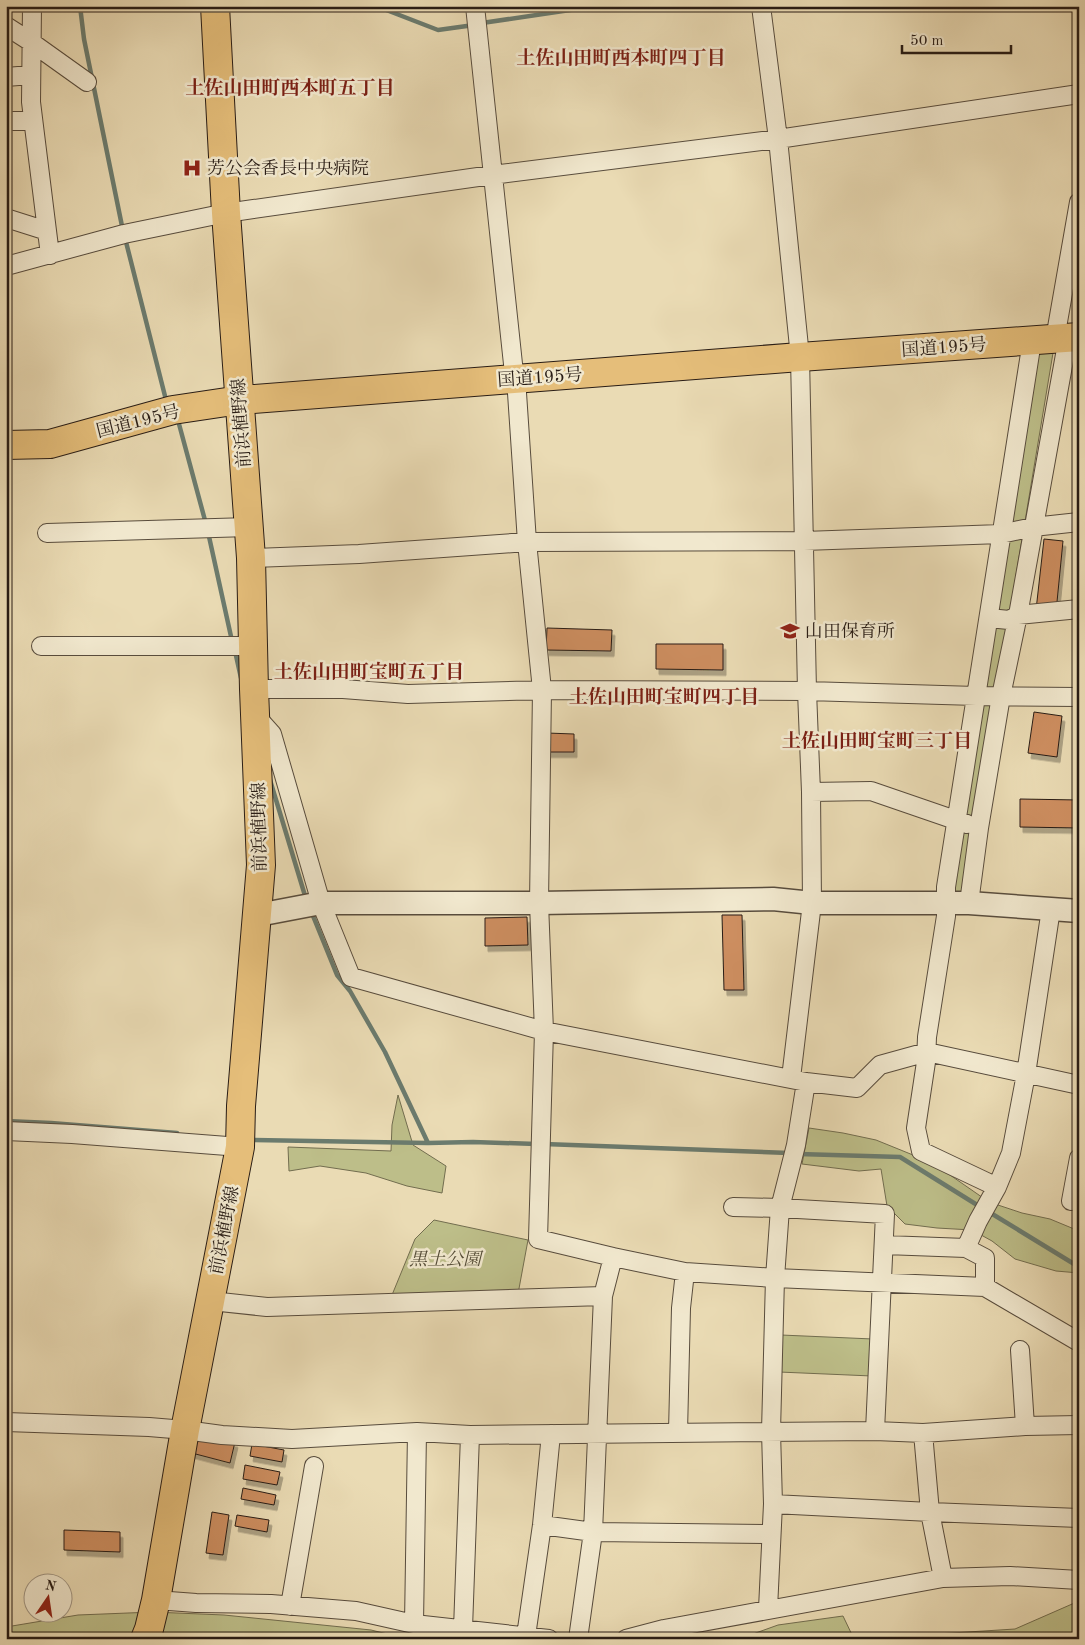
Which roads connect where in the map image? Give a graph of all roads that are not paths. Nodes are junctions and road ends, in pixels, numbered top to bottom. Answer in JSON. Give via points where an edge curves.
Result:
{"nodes":[{"id":1,"x":32,"y":6,"type":"edge"},
{"id":2,"x":215,"y":6,"type":"edge"},
{"id":3,"x":761,"y":6,"type":"edge"},
{"id":4,"x":474,"y":7,"type":"edge"},
{"id":5,"x":6,"y":26,"type":"edge"},
{"id":6,"x":31,"y":42,"type":"junction"},
{"id":7,"x":31,"y":75,"type":"junction"},
{"id":8,"x":6,"y":77,"type":"edge"},
{"id":9,"x":86,"y":82,"type":"dead end"},
{"id":10,"x":1079,"y":94,"type":"edge"},
{"id":11,"x":6,"y":121,"type":"edge"},
{"id":12,"x":33,"y":121,"type":"junction"},
{"id":13,"x":778,"y":139,"type":"junction"},
{"id":14,"x":492,"y":176,"type":"junction"},
{"id":15,"x":1079,"y":202,"type":"edge"},
{"id":16,"x":226,"y":214,"type":"junction"},
{"id":17,"x":6,"y":218,"type":"edge"},
{"id":18,"x":47,"y":231,"type":"junction"},
{"id":19,"x":50,"y":255,"type":"junction"},
{"id":20,"x":6,"y":266,"type":"edge"},
{"id":21,"x":1058,"y":339,"type":"edge"},
{"id":22,"x":800,"y":357,"type":"junction"},
{"id":23,"x":516,"y":378,"type":"junction"},
{"id":24,"x":240,"y":400,"type":"junction"},
{"id":25,"x":6,"y":445,"type":"edge"},
{"id":26,"x":1079,"y":522,"type":"edge"},
{"id":27,"x":249,"y":526,"type":"junction"},
{"id":28,"x":1033,"y":527,"type":"junction"},
{"id":29,"x":47,"y":533,"type":"dead end"},
{"id":30,"x":1001,"y":534,"type":"junction"},
{"id":31,"x":804,"y":541,"type":"junction"},
{"id":32,"x":527,"y":542,"type":"junction"},
{"id":33,"x":252,"y":558,"type":"junction"},
{"id":34,"x":1079,"y":609,"type":"edge"},
{"id":35,"x":1018,"y":616,"type":"junction"},
{"id":36,"x":989,"y":618,"type":"junction"},
{"id":37,"x":41,"y":646,"type":"dead end"},
{"id":38,"x":240,"y":646,"type":"junction"},
{"id":39,"x":254,"y":689,"type":"junction"},
{"id":40,"x":542,"y":690,"type":"junction"},
{"id":41,"x":807,"y":691,"type":"junction"},
{"id":42,"x":976,"y":696,"type":"junction"},
{"id":43,"x":1001,"y":696,"type":"junction"},
{"id":44,"x":1079,"y":697,"type":"edge"},
{"id":45,"x":255,"y":715,"type":"junction"},
{"id":46,"x":811,"y":792,"type":"junction"},
{"id":47,"x":957,"y":821,"type":"junction"},
{"id":48,"x":979,"y":828,"type":"junction"},
{"id":49,"x":945,"y":902,"type":"junction"},
{"id":50,"x":539,"y":903,"type":"junction"},
{"id":51,"x":812,"y":903,"type":"junction"},
{"id":52,"x":969,"y":903,"type":"junction"},
{"id":53,"x":312,"y":904,"type":"junction"},
{"id":54,"x":1051,"y":909,"type":"junction"},
{"id":55,"x":1079,"y":911,"type":"edge"},
{"id":56,"x":258,"y":915,"type":"junction"},
{"id":57,"x":544,"y":1031,"type":"junction"},
{"id":58,"x":927,"y":1052,"type":"junction"},
{"id":59,"x":1026,"y":1074,"type":"junction"},
{"id":60,"x":798,"y":1080,"type":"junction"},
{"id":61,"x":1079,"y":1085,"type":"edge"},
{"id":62,"x":6,"y":1131,"type":"edge"},
{"id":63,"x":240,"y":1138,"type":"junction"},
{"id":64,"x":1079,"y":1158,"type":"edge"},
{"id":65,"x":997,"y":1188,"type":"junction"},
{"id":66,"x":1071,"y":1200,"type":"dead end"},
{"id":67,"x":733,"y":1207,"type":"dead end"},
{"id":68,"x":780,"y":1208,"type":"junction"},
{"id":69,"x":885,"y":1245,"type":"junction"},
{"id":70,"x":966,"y":1248,"type":"junction"},
{"id":71,"x":613,"y":1257,"type":"junction"},
{"id":72,"x":685,"y":1272,"type":"junction"},
{"id":73,"x":775,"y":1278,"type":"junction"},
{"id":74,"x":883,"y":1283,"type":"junction"},
{"id":75,"x":985,"y":1287,"type":"junction"},
{"id":76,"x":603,"y":1296,"type":"junction"},
{"id":77,"x":211,"y":1301,"type":"junction"},
{"id":78,"x":1079,"y":1342,"type":"edge"},
{"id":79,"x":1020,"y":1350,"type":"dead end"},
{"id":80,"x":6,"y":1422,"type":"edge"},
{"id":81,"x":1079,"y":1425,"type":"edge"},
{"id":82,"x":1025,"y":1426,"type":"junction"},
{"id":83,"x":185,"y":1430,"type":"junction"},
{"id":84,"x":771,"y":1431,"type":"junction"},
{"id":85,"x":875,"y":1431,"type":"junction"},
{"id":86,"x":417,"y":1432,"type":"junction"},
{"id":87,"x":678,"y":1432,"type":"junction"},
{"id":88,"x":923,"y":1433,"type":"junction"},
{"id":89,"x":551,"y":1434,"type":"junction"},
{"id":90,"x":596,"y":1434,"type":"junction"},
{"id":91,"x":470,"y":1435,"type":"junction"},
{"id":92,"x":314,"y":1466,"type":"dead end"},
{"id":93,"x":773,"y":1504,"type":"junction"},
{"id":94,"x":930,"y":1512,"type":"junction"},
{"id":95,"x":1079,"y":1518,"type":"edge"},
{"id":96,"x":542,"y":1525,"type":"junction"},
{"id":97,"x":593,"y":1532,"type":"junction"},
{"id":98,"x":771,"y":1534,"type":"junction"},
{"id":99,"x":943,"y":1578,"type":"junction"},
{"id":100,"x":1079,"y":1580,"type":"edge"},
{"id":101,"x":156,"y":1600,"type":"junction"},
{"id":102,"x":290,"y":1606,"type":"junction"},
{"id":103,"x":768,"y":1609,"type":"junction"},
{"id":104,"x":414,"y":1624,"type":"junction"},
{"id":105,"x":463,"y":1629,"type":"junction"},
{"id":106,"x":526,"y":1636,"type":"junction"},
{"id":107,"x":145,"y":1639,"type":"edge"},
{"id":108,"x":549,"y":1639,"type":"edge"},
{"id":109,"x":578,"y":1639,"type":"edge"},
{"id":110,"x":626,"y":1639,"type":"edge"}],
"edges":[{"from":1,"to":6,"type":"street"},
{"from":2,"to":16,"type":"main road","name":"前浜植野線"},
{"from":3,"to":13,"type":"street"},
{"from":4,"to":14,"type":"street"},
{"from":5,"to":6,"type":"street"},
{"from":6,"to":7,"type":"street"},
{"from":6,"to":9,"type":"street"},
{"from":7,"to":8,"type":"street"},
{"from":7,"to":12,"type":"street"},
{"from":10,"to":13,"type":"street"},
{"from":11,"to":12,"type":"street"},
{"from":12,"to":18,"type":"street"},
{"from":13,"to":14,"type":"street"},
{"from":13,"to":22,"type":"street"},
{"from":14,"to":16,"type":"street"},
{"from":14,"to":23,"type":"street"},
{"from":15,"to":21,"type":"street"},
{"from":16,"to":19,"type":"street","via":[[124,234]]},
{"from":16,"to":24,"type":"main road","name":"前浜植野線"},
{"from":17,"to":18,"type":"street"},
{"from":18,"to":19,"type":"street"},
{"from":19,"to":20,"type":"street"},
{"from":21,"to":22,"type":"main road","name":"国道195号"},
{"from":21,"to":28,"type":"street"},
{"from":21,"to":30,"type":"street"},
{"from":22,"to":23,"type":"main road","name":"国道195号"},
{"from":22,"to":31,"type":"street"},
{"from":23,"to":24,"type":"main road","name":"国道195号"},
{"from":23,"to":32,"type":"street"},
{"from":24,"to":25,"type":"main road","name":"国道195号","via":[[174,410],[50,444]]},
{"from":24,"to":27,"type":"main road","name":"前浜植野線"},
{"from":26,"to":28,"type":"street"},
{"from":27,"to":29,"type":"street"},
{"from":27,"to":33,"type":"main road","name":"前浜植野線"},
{"from":28,"to":30,"type":"street"},
{"from":28,"to":35,"type":"street"},
{"from":30,"to":31,"type":"street"},
{"from":30,"to":36,"type":"street"},
{"from":31,"to":32,"type":"street"},
{"from":31,"to":41,"type":"street"},
{"from":32,"to":33,"type":"street"},
{"from":32,"to":40,"type":"street"},
{"from":33,"to":38,"type":"main road","name":"前浜植野線"},
{"from":34,"to":35,"type":"street"},
{"from":35,"to":36,"type":"street","via":[[1008,620]]},
{"from":35,"to":43,"type":"street"},
{"from":36,"to":42,"type":"street"},
{"from":37,"to":38,"type":"street"},
{"from":38,"to":39,"type":"main road","name":"前浜植野線"},
{"from":39,"to":40,"type":"street","via":[[343,688],[408,694]]},
{"from":39,"to":45,"type":"main road","name":"前浜植野線"},
{"from":40,"to":41,"type":"street"},
{"from":40,"to":50,"type":"street"},
{"from":41,"to":42,"type":"street"},
{"from":41,"to":46,"type":"street"},
{"from":42,"to":43,"type":"street"},
{"from":42,"to":47,"type":"street"},
{"from":43,"to":44,"type":"street"},
{"from":43,"to":48,"type":"street"},
{"from":45,"to":53,"type":"street","via":[[272,734]]},
{"from":45,"to":56,"type":"main road","name":"前浜植野線","via":[[261,865]]},
{"from":46,"to":47,"type":"street","via":[[871,791]]},
{"from":46,"to":51,"type":"street"},
{"from":47,"to":48,"type":"street"},
{"from":47,"to":49,"type":"street"},
{"from":48,"to":52,"type":"street"},
{"from":49,"to":51,"type":"street"},
{"from":49,"to":52,"type":"street"},
{"from":49,"to":58,"type":"street","via":[[946,916]]},
{"from":50,"to":51,"type":"street","via":[[773,899]]},
{"from":50,"to":53,"type":"street"},
{"from":50,"to":57,"type":"street"},
{"from":51,"to":60,"type":"street"},
{"from":52,"to":54,"type":"street"},
{"from":53,"to":56,"type":"street"},
{"from":53,"to":57,"type":"street","via":[[350,977]]},
{"from":54,"to":55,"type":"street"},
{"from":54,"to":59,"type":"street"},
{"from":56,"to":63,"type":"main road","name":"前浜植野線"},
{"from":57,"to":60,"type":"street"},
{"from":57,"to":71,"type":"street","via":[[538,1239]]},
{"from":58,"to":59,"type":"street"},
{"from":58,"to":60,"type":"street","via":[[880,1065],[857,1088]]},
{"from":58,"to":65,"type":"street","via":[[916,1128],[921,1151]]},
{"from":59,"to":61,"type":"street"},
{"from":59,"to":65,"type":"street","via":[[1011,1153]]},
{"from":60,"to":68,"type":"street","via":[[796,1145]]},
{"from":62,"to":63,"type":"street"},
{"from":63,"to":77,"type":"main road","name":"前浜植野線"},
{"from":64,"to":66,"type":"street"},
{"from":65,"to":70,"type":"street"},
{"from":67,"to":68,"type":"street"},
{"from":68,"to":69,"type":"street","via":[[886,1214]]},
{"from":68,"to":73,"type":"street"},
{"from":69,"to":70,"type":"street"},
{"from":69,"to":74,"type":"street"},
{"from":70,"to":75,"type":"street","via":[[985,1258]]},
{"from":71,"to":72,"type":"street"},
{"from":71,"to":76,"type":"street"},
{"from":72,"to":73,"type":"street"},
{"from":72,"to":87,"type":"street"},
{"from":73,"to":74,"type":"street"},
{"from":73,"to":84,"type":"street"},
{"from":74,"to":75,"type":"street"},
{"from":74,"to":85,"type":"street"},
{"from":75,"to":78,"type":"street"},
{"from":76,"to":77,"type":"street","via":[[267,1307]]},
{"from":76,"to":90,"type":"street"},
{"from":77,"to":83,"type":"main road","name":"前浜植野線"},
{"from":79,"to":82,"type":"street"},
{"from":80,"to":83,"type":"street"},
{"from":81,"to":82,"type":"street"},
{"from":82,"to":88,"type":"street"},
{"from":83,"to":86,"type":"street","via":[[292,1439]]},
{"from":83,"to":101,"type":"main road","name":"前浜植野線"},
{"from":84,"to":85,"type":"street"},
{"from":84,"to":87,"type":"street"},
{"from":84,"to":93,"type":"street"},
{"from":85,"to":88,"type":"street"},
{"from":86,"to":91,"type":"street"},
{"from":86,"to":104,"type":"street"},
{"from":87,"to":90,"type":"street"},
{"from":88,"to":94,"type":"street"},
{"from":89,"to":90,"type":"street"},
{"from":89,"to":91,"type":"street"},
{"from":89,"to":96,"type":"street"},
{"from":90,"to":97,"type":"street"},
{"from":91,"to":105,"type":"street"},
{"from":92,"to":102,"type":"street"},
{"from":93,"to":94,"type":"street"},
{"from":93,"to":98,"type":"street"},
{"from":94,"to":95,"type":"street"},
{"from":94,"to":99,"type":"street"},
{"from":96,"to":97,"type":"street"},
{"from":96,"to":106,"type":"street"},
{"from":97,"to":98,"type":"street"},
{"from":97,"to":109,"type":"street"},
{"from":98,"to":103,"type":"street"},
{"from":99,"to":100,"type":"street","via":[[1010,1576]]},
{"from":99,"to":103,"type":"street"},
{"from":101,"to":102,"type":"street"},
{"from":101,"to":107,"type":"main road","name":"前浜植野線"},
{"from":102,"to":104,"type":"street","via":[[356,1611]]},
{"from":103,"to":110,"type":"street"},
{"from":104,"to":105,"type":"street"},
{"from":105,"to":106,"type":"street"},
{"from":106,"to":108,"type":"street"}]}
